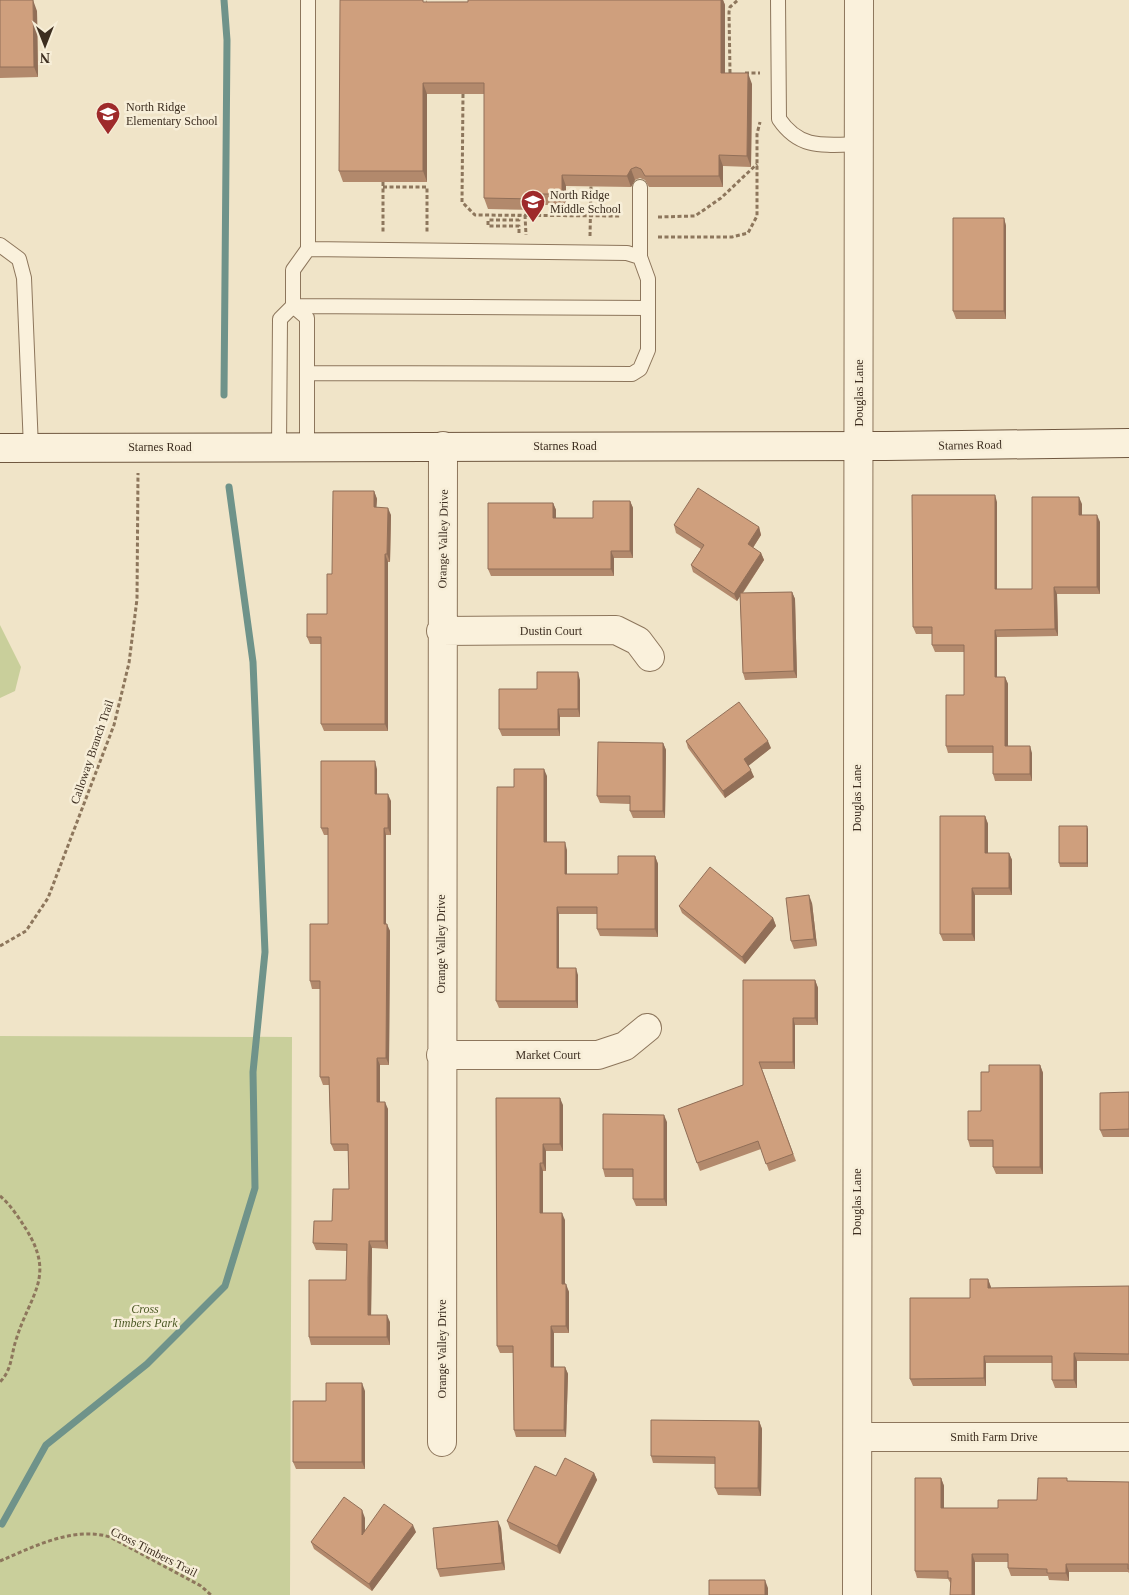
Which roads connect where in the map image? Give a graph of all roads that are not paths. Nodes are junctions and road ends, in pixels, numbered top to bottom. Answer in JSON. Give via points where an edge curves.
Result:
{"nodes":[{"id":1,"x":308,"y":0,"type":"edge"},
{"id":2,"x":778,"y":0,"type":"edge"},
{"id":3,"x":859,"y":0,"type":"edge"},
{"id":4,"x":859,"y":144,"type":"junction"},
{"id":5,"x":640,"y":187,"type":"edge"},
{"id":6,"x":0,"y":246,"type":"edge"},
{"id":7,"x":308,"y":249,"type":"junction"},
{"id":8,"x":640,"y":257,"type":"junction"},
{"id":9,"x":293,"y":306,"type":"junction"},
{"id":10,"x":648,"y":308,"type":"junction"},
{"id":11,"x":307,"y":373,"type":"junction"},
{"id":12,"x":1129,"y":443,"type":"edge"},
{"id":13,"x":278,"y":446,"type":"junction"},
{"id":14,"x":307,"y":446,"type":"junction"},
{"id":15,"x":443,"y":446,"type":"junction"},
{"id":16,"x":859,"y":446,"type":"junction"},
{"id":17,"x":0,"y":448,"type":"edge"},
{"id":18,"x":30,"y":448,"type":"junction"},
{"id":19,"x":442,"y":631,"type":"junction"},
{"id":20,"x":650,"y":657,"type":"dead end"},
{"id":21,"x":647,"y":1028,"type":"dead end"},
{"id":22,"x":441,"y":1055,"type":"junction"},
{"id":23,"x":858,"y":1436,"type":"junction"},
{"id":24,"x":1129,"y":1437,"type":"edge"},
{"id":25,"x":442,"y":1442,"type":"dead end"},
{"id":26,"x":857,"y":1595,"type":"edge"}],
"edges":[{"from":1,"to":7,"type":"lane"},
{"from":2,"to":4,"type":"lane","via":[[779,119],[789,133],[807,143]]},
{"from":3,"to":4,"type":"street","name":"Douglas Lane"},
{"from":4,"to":16,"type":"street","name":"Douglas Lane"},
{"from":5,"to":8,"type":"lane"},
{"from":6,"to":18,"type":"lane","via":[[20,259],[24,278]]},
{"from":7,"to":8,"type":"lane","via":[[627,253]]},
{"from":7,"to":9,"type":"lane","via":[[293,270]]},
{"from":8,"to":10,"type":"lane","via":[[648,279]]},
{"from":9,"to":10,"type":"lane"},
{"from":9,"to":11,"type":"lane","via":[[307,318]]},
{"from":9,"to":13,"type":"lane","via":[[280,319]]},
{"from":10,"to":11,"type":"lane","via":[[648,350],[640,369],[632,374]]},
{"from":11,"to":14,"type":"lane"},
{"from":12,"to":16,"type":"street","name":"Starnes Road"},
{"from":13,"to":14,"type":"street","name":"Starnes Road"},
{"from":13,"to":18,"type":"street","name":"Starnes Road"},
{"from":14,"to":15,"type":"street","name":"Starnes Road"},
{"from":15,"to":16,"type":"street","name":"Starnes Road"},
{"from":15,"to":19,"type":"street","name":"Orange Valley Drive"},
{"from":16,"to":23,"type":"street","name":"Douglas Lane"},
{"from":17,"to":18,"type":"street","name":"Starnes Road"},
{"from":19,"to":20,"type":"street","name":"Dustin Court","via":[[616,630],[638,641]]},
{"from":19,"to":22,"type":"street","name":"Orange Valley Drive"},
{"from":21,"to":22,"type":"street","name":"Market Court","via":[[625,1046],[598,1055]]},
{"from":22,"to":25,"type":"street","name":"Orange Valley Drive"},
{"from":23,"to":24,"type":"street","name":"Smith Farm Drive"},
{"from":23,"to":26,"type":"street","name":"Douglas Lane"}]}
